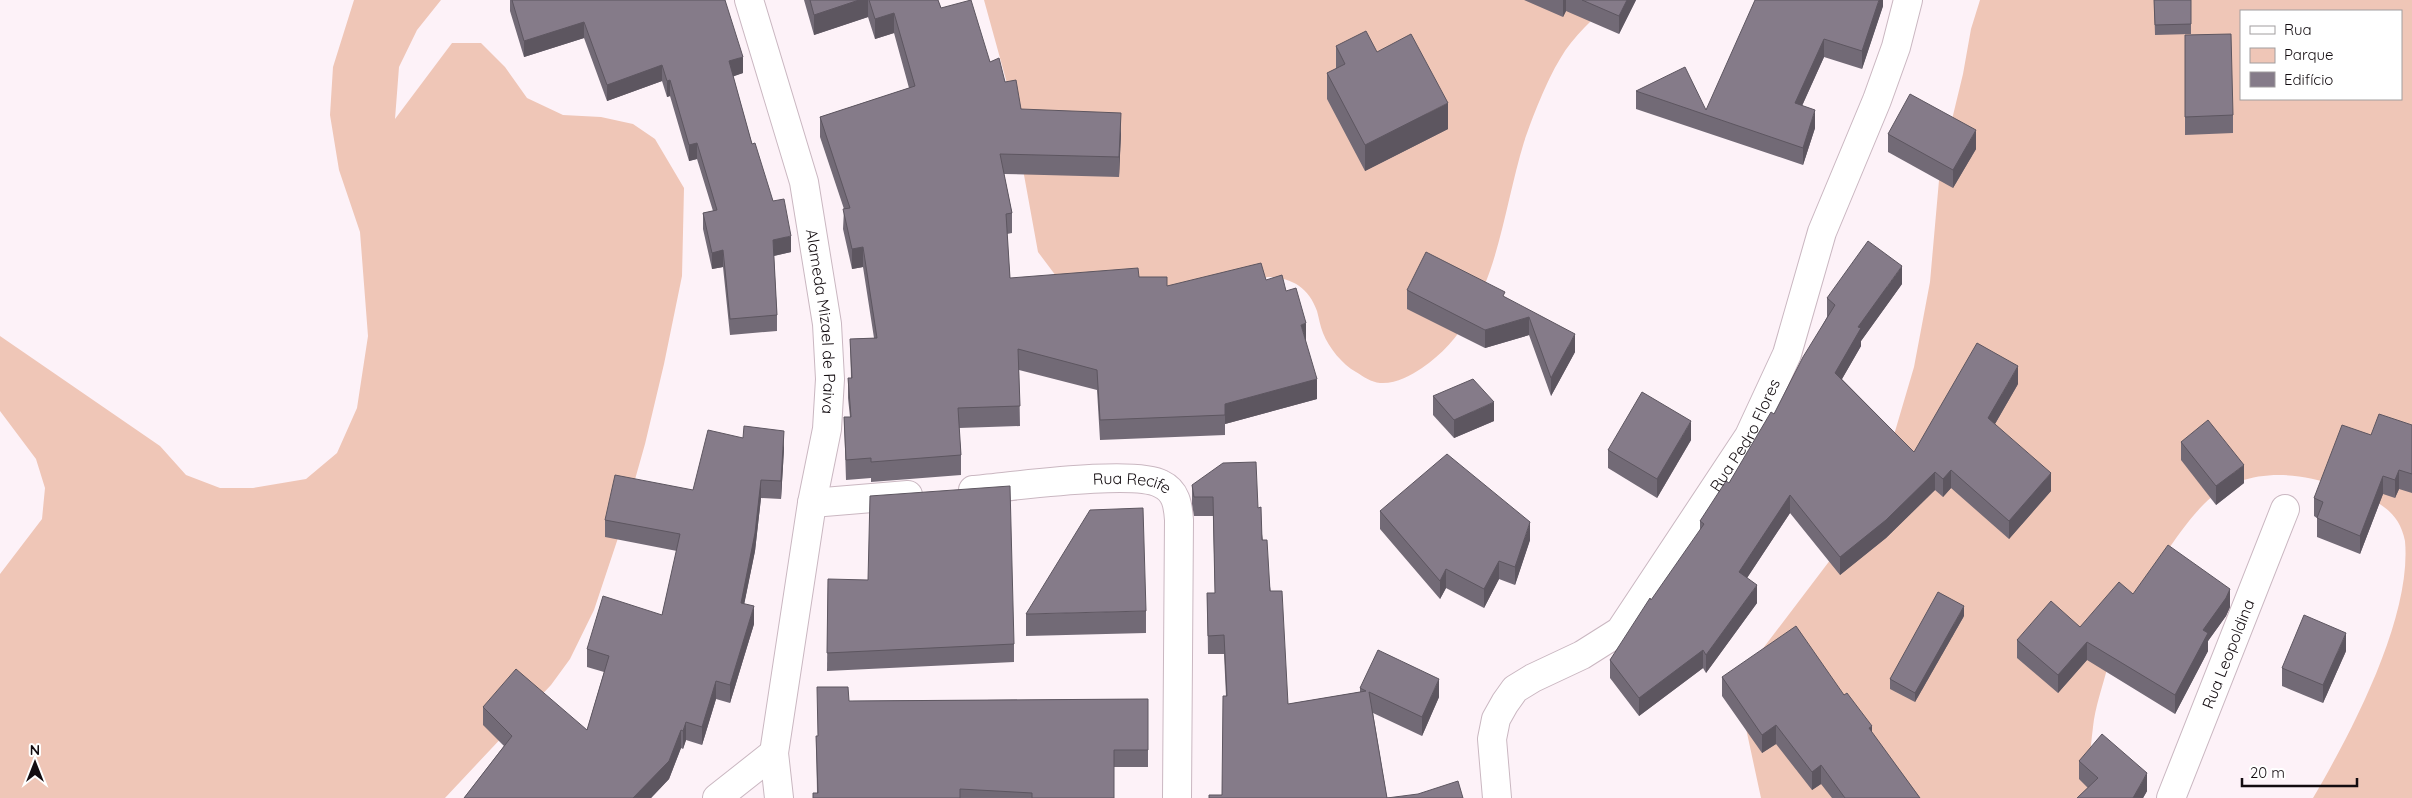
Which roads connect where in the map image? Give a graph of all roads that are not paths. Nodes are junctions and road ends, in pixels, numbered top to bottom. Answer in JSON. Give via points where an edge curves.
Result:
{"nodes":[{"id":1,"x":749,"y":0,"type":"edge"},
{"id":2,"x":1908,"y":0,"type":"edge"},
{"id":3,"x":812,"y":503,"type":"junction"},
{"id":4,"x":2286,"y":509,"type":"dead end"},
{"id":5,"x":774,"y":753,"type":"junction"},
{"id":6,"x":716,"y":798,"type":"edge"},
{"id":7,"x":778,"y":798,"type":"edge"},
{"id":8,"x":1177,"y":798,"type":"edge"},
{"id":9,"x":1496,"y":798,"type":"edge"},
{"id":10,"x":2171,"y":798,"type":"edge"}],
"edges":[{"from":1,"to":3,"type":"street","name":"Alameda Mizael de Paiva","via":[[804,182],[827,324],[830,379],[827,429]]},
{"from":2,"to":9,"type":"street","name":"Rua Pedro Flores","via":[[1880,91],[1822,232],[1787,354],[1749,436],[1620,631],[1582,656],[1515,689],[1504,703],[1496,719],[1492,739]]},
{"from":3,"to":5,"type":"street","name":"Alameda Mizael de Paiva"},
{"from":3,"to":8,"type":"street","name":"Rua Recife","via":[[1121,477],[1149,479],[1170,490],[1177,501],[1179,520]]},
{"from":4,"to":10,"type":"street","name":"Rua Leopoldina"},
{"from":5,"to":6,"type":"street"},
{"from":5,"to":7,"type":"street","name":"Alameda Mizael de Paiva"}]}
